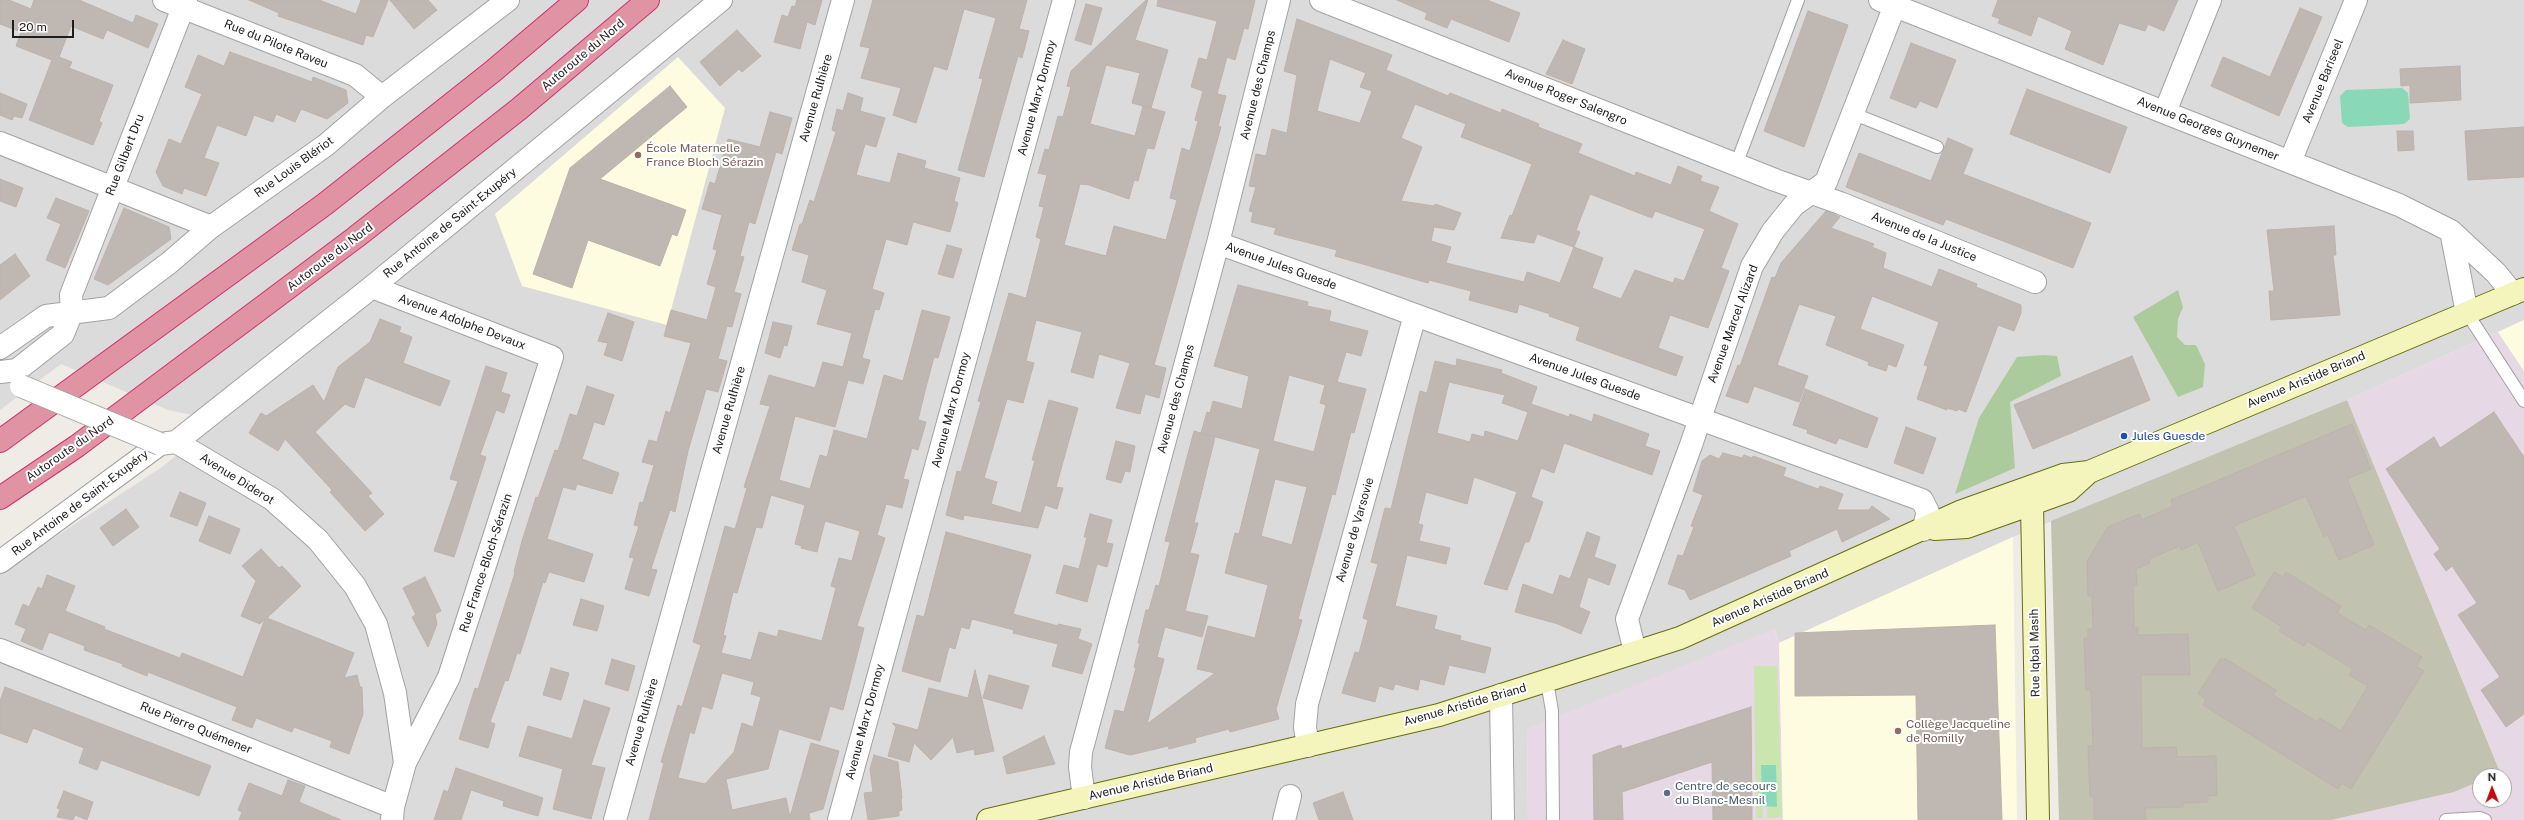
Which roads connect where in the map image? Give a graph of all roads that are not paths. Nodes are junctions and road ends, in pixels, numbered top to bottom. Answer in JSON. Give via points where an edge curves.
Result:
{"nodes":[{"id":1,"x":508,"y":0,"type":"edge"},
{"id":2,"x":577,"y":0,"type":"edge"},
{"id":3,"x":648,"y":0,"type":"edge"},
{"id":4,"x":721,"y":0,"type":"edge"},
{"id":5,"x":843,"y":0,"type":"edge"},
{"id":6,"x":1064,"y":0,"type":"edge"},
{"id":7,"x":1279,"y":0,"type":"edge"},
{"id":8,"x":1322,"y":0,"type":"edge"},
{"id":9,"x":1798,"y":0,"type":"edge"},
{"id":10,"x":2210,"y":0,"type":"edge"},
{"id":11,"x":2356,"y":0,"type":"edge"},
{"id":12,"x":177,"y":2,"type":"edge"},
{"id":13,"x":1891,"y":2,"type":"edge"},
{"id":14,"x":382,"y":97,"type":"junction"},
{"id":15,"x":2165,"y":112,"type":"junction"},
{"id":16,"x":1854,"y":114,"type":"junction"},
{"id":17,"x":0,"y":143,"type":"edge"},
{"id":18,"x":1937,"y":147,"type":"dead end"},
{"id":19,"x":2290,"y":162,"type":"junction"},
{"id":20,"x":1736,"y":165,"type":"junction"},
{"id":21,"x":113,"y":188,"type":"junction"},
{"id":22,"x":1812,"y":194,"type":"junction"},
{"id":23,"x":211,"y":227,"type":"junction"},
{"id":24,"x":2451,"y":231,"type":"junction"},
{"id":25,"x":1218,"y":243,"type":"junction"},
{"id":26,"x":2035,"y":282,"type":"dead end"},
{"id":27,"x":372,"y":287,"type":"junction"},
{"id":28,"x":2519,"y":292,"type":"edge"},
{"id":29,"x":72,"y":312,"type":"junction"},
{"id":30,"x":2467,"y":313,"type":"junction"},
{"id":31,"x":1415,"y":315,"type":"junction"},
{"id":32,"x":0,"y":348,"type":"edge"},
{"id":33,"x":552,"y":357,"type":"joint"},
{"id":34,"x":0,"y":372,"type":"edge"},
{"id":35,"x":0,"y":377,"type":"edge"},
{"id":36,"x":2524,"y":401,"type":"edge"},
{"id":37,"x":1699,"y":419,"type":"junction"},
{"id":38,"x":0,"y":441,"type":"edge"},
{"id":39,"x":168,"y":442,"type":"junction"},
{"id":40,"x":2032,"y":495,"type":"junction"},
{"id":41,"x":0,"y":498,"type":"edge"},
{"id":42,"x":1923,"y":530,"type":"junction"},
{"id":43,"x":0,"y":562,"type":"edge"},
{"id":44,"x":0,"y":650,"type":"edge"},
{"id":45,"x":1635,"y":652,"type":"junction"},
{"id":46,"x":1547,"y":681,"type":"junction"},
{"id":47,"x":1501,"y":695,"type":"junction"},
{"id":48,"x":1308,"y":746,"type":"junction"},
{"id":49,"x":405,"y":763,"type":"junction"},
{"id":50,"x":1290,"y":796,"type":"dead end"},
{"id":51,"x":1084,"y":798,"type":"junction"},
{"id":52,"x":392,"y":813,"type":"edge"},
{"id":53,"x":615,"y":820,"type":"edge"},
{"id":54,"x":839,"y":820,"type":"edge"},
{"id":55,"x":988,"y":820,"type":"edge"},
{"id":56,"x":1284,"y":820,"type":"edge"},
{"id":57,"x":1503,"y":820,"type":"edge"},
{"id":58,"x":1553,"y":820,"type":"edge"},
{"id":59,"x":2038,"y":820,"type":"edge"},
{"id":60,"x":2446,"y":820,"type":"edge"},
{"id":61,"x":2485,"y":820,"type":"edge"}],
"edges":[{"from":1,"to":14,"type":"street","name":"Rue Louis Blériot"},
{"from":2,"to":38,"type":"highway","via":[[492,72],[325,204]]},
{"from":3,"to":41,"type":"highway","name":"Autoroute du Nord","via":[[519,109],[356,238],[77,446]]},
{"from":4,"to":27,"type":"street","name":"Rue Antoine de Saint-Exupéry"},
{"from":5,"to":53,"type":"street","name":"Avenue Rulhière"},
{"from":6,"to":54,"type":"street","name":"Avenue Marx Dormoy"},
{"from":7,"to":25,"type":"street","name":"Avenue des Champs"},
{"from":8,"to":20,"type":"street","name":"Avenue Roger Salengro"},
{"from":9,"to":20,"type":"lane"},
{"from":10,"to":15,"type":"street"},
{"from":11,"to":19,"type":"street","name":"Avenue Bariseel"},
{"from":12,"to":14,"type":"street","name":"Rue du Pilote Raveu","via":[[355,75]]},
{"from":12,"to":21,"type":"street","name":"Rue Gilbert Dru"},
{"from":13,"to":15,"type":"street","name":"Avenue Georges Guynemer"},
{"from":13,"to":16,"type":"street","name":"Avenue Marcel Alizard"},
{"from":14,"to":23,"type":"street","name":"Rue Louis Blériot","via":[[326,145]]},
{"from":15,"to":19,"type":"street","name":"Avenue Georges Guynemer"},
{"from":16,"to":18,"type":"lane"},
{"from":16,"to":22,"type":"street","name":"Avenue Marcel Alizard","via":[[1826,182]]},
{"from":17,"to":21,"type":"street"},
{"from":19,"to":24,"type":"street","name":"Avenue Georges Guynemer","via":[[2399,204]]},
{"from":20,"to":22,"type":"street","name":"Avenue Roger Salengro"},
{"from":21,"to":23,"type":"street"},
{"from":21,"to":29,"type":"street","name":"Rue Gilbert Dru","via":[[71,295]]},
{"from":22,"to":26,"type":"street","name":"Avenue de la Justice"},
{"from":22,"to":37,"type":"street","name":"Avenue Marcel Alizard","via":[[1794,205],[1773,231],[1752,266]]},
{"from":23,"to":29,"type":"street","name":"Rue Louis Blériot","via":[[169,263],[109,308]]},
{"from":24,"to":28,"type":"street","name":"Avenue Georges Guynemer"},
{"from":24,"to":30,"type":"street"},
{"from":25,"to":31,"type":"street","name":"Avenue Jules Guesde"},
{"from":25,"to":51,"type":"street","name":"Avenue des Champs","via":[[1081,752]]},
{"from":27,"to":33,"type":"street","name":"Avenue Adolphe Devaux"},
{"from":27,"to":39,"type":"street","name":"Rue Antoine de Saint-Exupéry"},
{"from":28,"to":30,"type":"street","name":"Avenue Aristide Briand"},
{"from":29,"to":32,"type":"street","name":"Rue Louis Blériot","via":[[46,316]]},
{"from":29,"to":34,"type":"street","via":[[63,334],[17,370]]},
{"from":30,"to":36,"type":"lane"},
{"from":30,"to":40,"type":"street","name":"Avenue Aristide Briand","via":[[2088,472],[2068,491]]},
{"from":31,"to":37,"type":"street","name":"Avenue Jules Guesde"},
{"from":31,"to":48,"type":"street","name":"Avenue de Varsovie","via":[[1307,704],[1304,727]]},
{"from":33,"to":49,"type":"street","name":"Rue France-Bloch-Sérazin","via":[[449,677]]},
{"from":35,"to":39,"type":"street","name":"Avenue Diderot","bridge":true},
{"from":37,"to":42,"type":"street","name":"Avenue Jules Guesde","via":[[1922,500],[1928,512]]},
{"from":37,"to":45,"type":"street","name":"Avenue Marcel Alizard","via":[[1627,619]]},
{"from":39,"to":43,"type":"street","name":"Rue Antoine de Saint-Exupéry"},
{"from":39,"to":49,"type":"street","name":"Avenue Diderot","via":[[272,499],[318,540],[355,586],[376,624],[395,693]]},
{"from":40,"to":42,"type":"street","name":"Avenue Aristide Briand","via":[[1967,527]]},
{"from":40,"to":59,"type":"street","name":"Rue Iqbal Masih"},
{"from":42,"to":45,"type":"street","name":"Avenue Aristide Briand","via":[[1680,638]]},
{"from":44,"to":52,"type":"street","name":"Rue Pierre Quémener"},
{"from":45,"to":46,"type":"street","name":"Avenue Aristide Briand"},
{"from":46,"to":47,"type":"street","name":"Avenue Aristide Briand"},
{"from":46,"to":58,"type":"lane","via":[[1552,711]]},
{"from":47,"to":48,"type":"street","name":"Avenue Aristide Briand","via":[[1438,715]]},
{"from":47,"to":57,"type":"street"},
{"from":48,"to":51,"type":"street","name":"Avenue Aristide Briand"},
{"from":49,"to":52,"type":"street","name":"Avenue Diderot"},
{"from":50,"to":56,"type":"street"},
{"from":51,"to":55,"type":"street","name":"Avenue Aristide Briand"},
{"from":60,"to":61,"type":"lane"}]}
